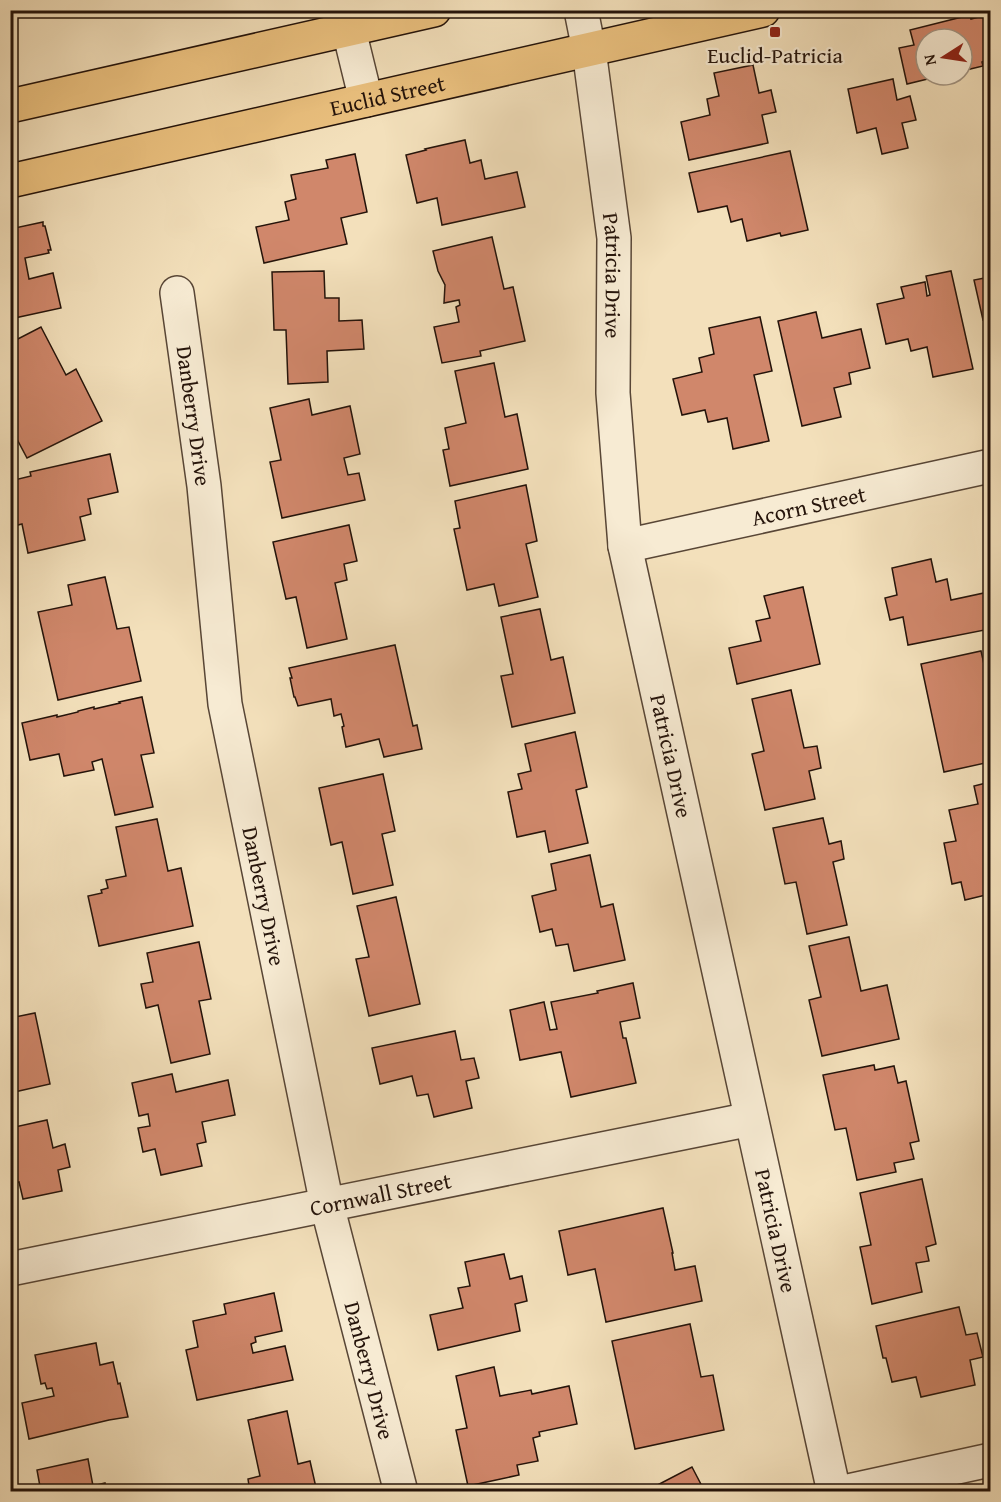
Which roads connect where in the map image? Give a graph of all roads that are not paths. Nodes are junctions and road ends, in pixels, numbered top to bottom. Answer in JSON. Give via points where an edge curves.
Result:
{"nodes":[{"id":1,"x":435,"y":10,"type":"edge"},
{"id":2,"x":581,"y":10,"type":"edge"},
{"id":3,"x":763,"y":10,"type":"edge"},
{"id":4,"x":346,"y":20,"type":"edge"},
{"id":5,"x":589,"y":50,"type":"junction"},
{"id":6,"x":366,"y":100,"type":"junction"},
{"id":7,"x":10,"y":106,"type":"edge"},
{"id":8,"x":10,"y":181,"type":"edge"},
{"id":9,"x":177,"y":293,"type":"dead end"},
{"id":10,"x":990,"y":466,"type":"edge"},
{"id":11,"x":625,"y":546,"type":"junction"},
{"id":12,"x":751,"y":1119,"type":"junction"},
{"id":13,"x":327,"y":1205,"type":"junction"},
{"id":14,"x":10,"y":1269,"type":"edge"},
{"id":15,"x":990,"y":1460,"type":"edge"},
{"id":16,"x":401,"y":1491,"type":"edge"},
{"id":17,"x":834,"y":1491,"type":"edge"},
{"id":18,"x":843,"y":1491,"type":"edge"}],
"edges":[{"from":1,"to":4,"type":"main road"},
{"from":2,"to":5,"type":"street","name":"Patricia Drive"},
{"from":3,"to":5,"type":"main road","name":"Euclid Street"},
{"from":4,"to":6,"type":"street"},
{"from":4,"to":7,"type":"main road"},
{"from":5,"to":6,"type":"main road","name":"Euclid Street"},
{"from":5,"to":11,"type":"street","name":"Patricia Drive","via":[[614,238],[613,393]]},
{"from":6,"to":8,"type":"main road","name":"Euclid Street"},
{"from":9,"to":13,"type":"street","name":"Danberry Drive","via":[[204,486],[225,704]]},
{"from":10,"to":11,"type":"street","name":"Acorn Street"},
{"from":11,"to":12,"type":"street","name":"Patricia Drive"},
{"from":12,"to":13,"type":"street","name":"Cornwall Street"},
{"from":12,"to":17,"type":"street","name":"Patricia Drive"},
{"from":13,"to":14,"type":"street","name":"Cornwall Street"},
{"from":13,"to":16,"type":"street","name":"Danberry Drive"},
{"from":15,"to":18,"type":"street"}]}
